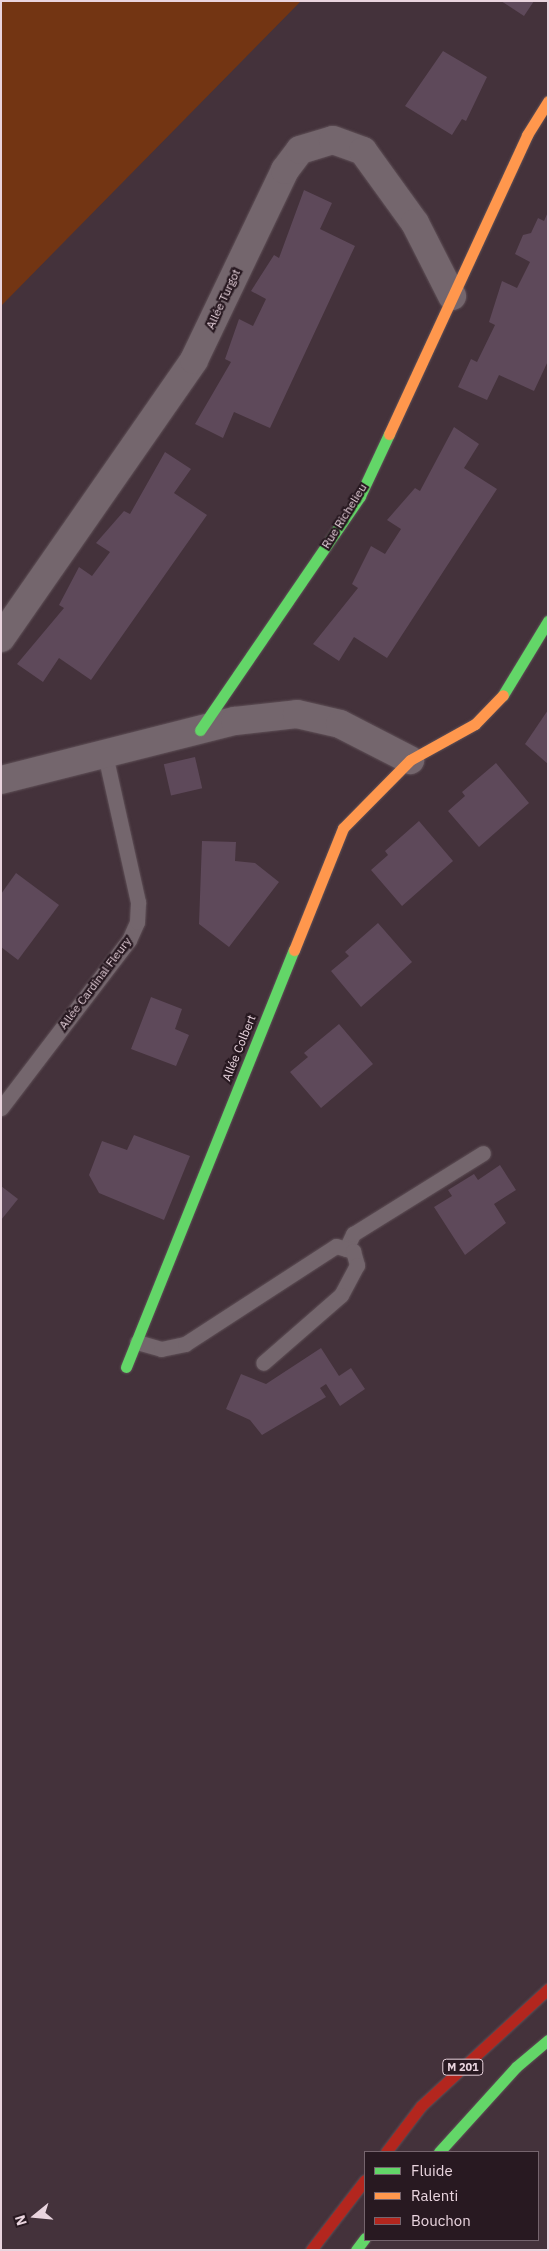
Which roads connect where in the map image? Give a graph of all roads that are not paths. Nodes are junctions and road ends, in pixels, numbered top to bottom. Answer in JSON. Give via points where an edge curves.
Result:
{"nodes":[{"id":1,"x":548,"y":101,"type":"edge"},
{"id":2,"x":452,"y":296,"type":"junction"},
{"id":3,"x":548,"y":621,"type":"edge"},
{"id":4,"x":1,"y":638,"type":"edge"},
{"id":5,"x":200,"y":730,"type":"junction"},
{"id":6,"x":105,"y":754,"type":"junction"},
{"id":7,"x":410,"y":760,"type":"junction"},
{"id":8,"x":1,"y":780,"type":"edge"},
{"id":9,"x":1,"y":1108,"type":"edge"},
{"id":10,"x":484,"y":1153,"type":"dead end"},
{"id":11,"x":346,"y":1249,"type":"junction"},
{"id":12,"x":137,"y":1342,"type":"junction"},
{"id":13,"x":263,"y":1363,"type":"dead end"},
{"id":14,"x":126,"y":1367,"type":"dead end"},
{"id":15,"x":548,"y":1989,"type":"edge"},
{"id":16,"x":548,"y":2040,"type":"edge"},
{"id":17,"x":387,"y":2151,"type":"edge"},
{"id":18,"x":439,"y":2151,"type":"edge"},
{"id":19,"x":364,"y":2181,"type":"edge"},
{"id":20,"x":364,"y":2239,"type":"edge"},
{"id":21,"x":311,"y":2250,"type":"edge"},
{"id":22,"x":356,"y":2250,"type":"edge"}],
"edges":[{"from":1,"to":2,"type":"main road","name":"Rue Richelieu","via":[[527,135]]},
{"from":2,"to":4,"type":"street","name":"Allée Turgot","via":[[415,223],[363,151],[333,140],[300,150],[284,170],[194,360]]},
{"from":2,"to":5,"type":"main road","name":"Rue Richelieu","via":[[360,496]]},
{"from":3,"to":7,"type":"main road","name":"Allée Colbert","via":[[497,705],[475,724]]},
{"from":5,"to":6,"type":"street"},
{"from":5,"to":7,"type":"street","via":[[297,714],[340,724]]},
{"from":6,"to":8,"type":"street"},
{"from":6,"to":9,"type":"lane","name":"Allée Cardinal Fleury","via":[[138,902],[137,922],[129,940]]},
{"from":7,"to":12,"type":"main road","name":"Allée Colbert","via":[[342,828]]},
{"from":10,"to":11,"type":"lane","via":[[353,1234]]},
{"from":11,"to":12,"type":"lane","via":[[336,1246],[185,1344],[161,1348]]},
{"from":11,"to":13,"type":"lane","via":[[353,1251],[357,1265],[341,1295]]},
{"from":12,"to":14,"type":"main road","name":"Allée Colbert"},
{"from":15,"to":17,"type":"main road","number":"M 201","via":[[422,2106]]},
{"from":16,"to":18,"type":"main road","number":"M 201","via":[[516,2067]]},
{"from":19,"to":21,"type":"main road"},
{"from":20,"to":22,"type":"main road"}]}
